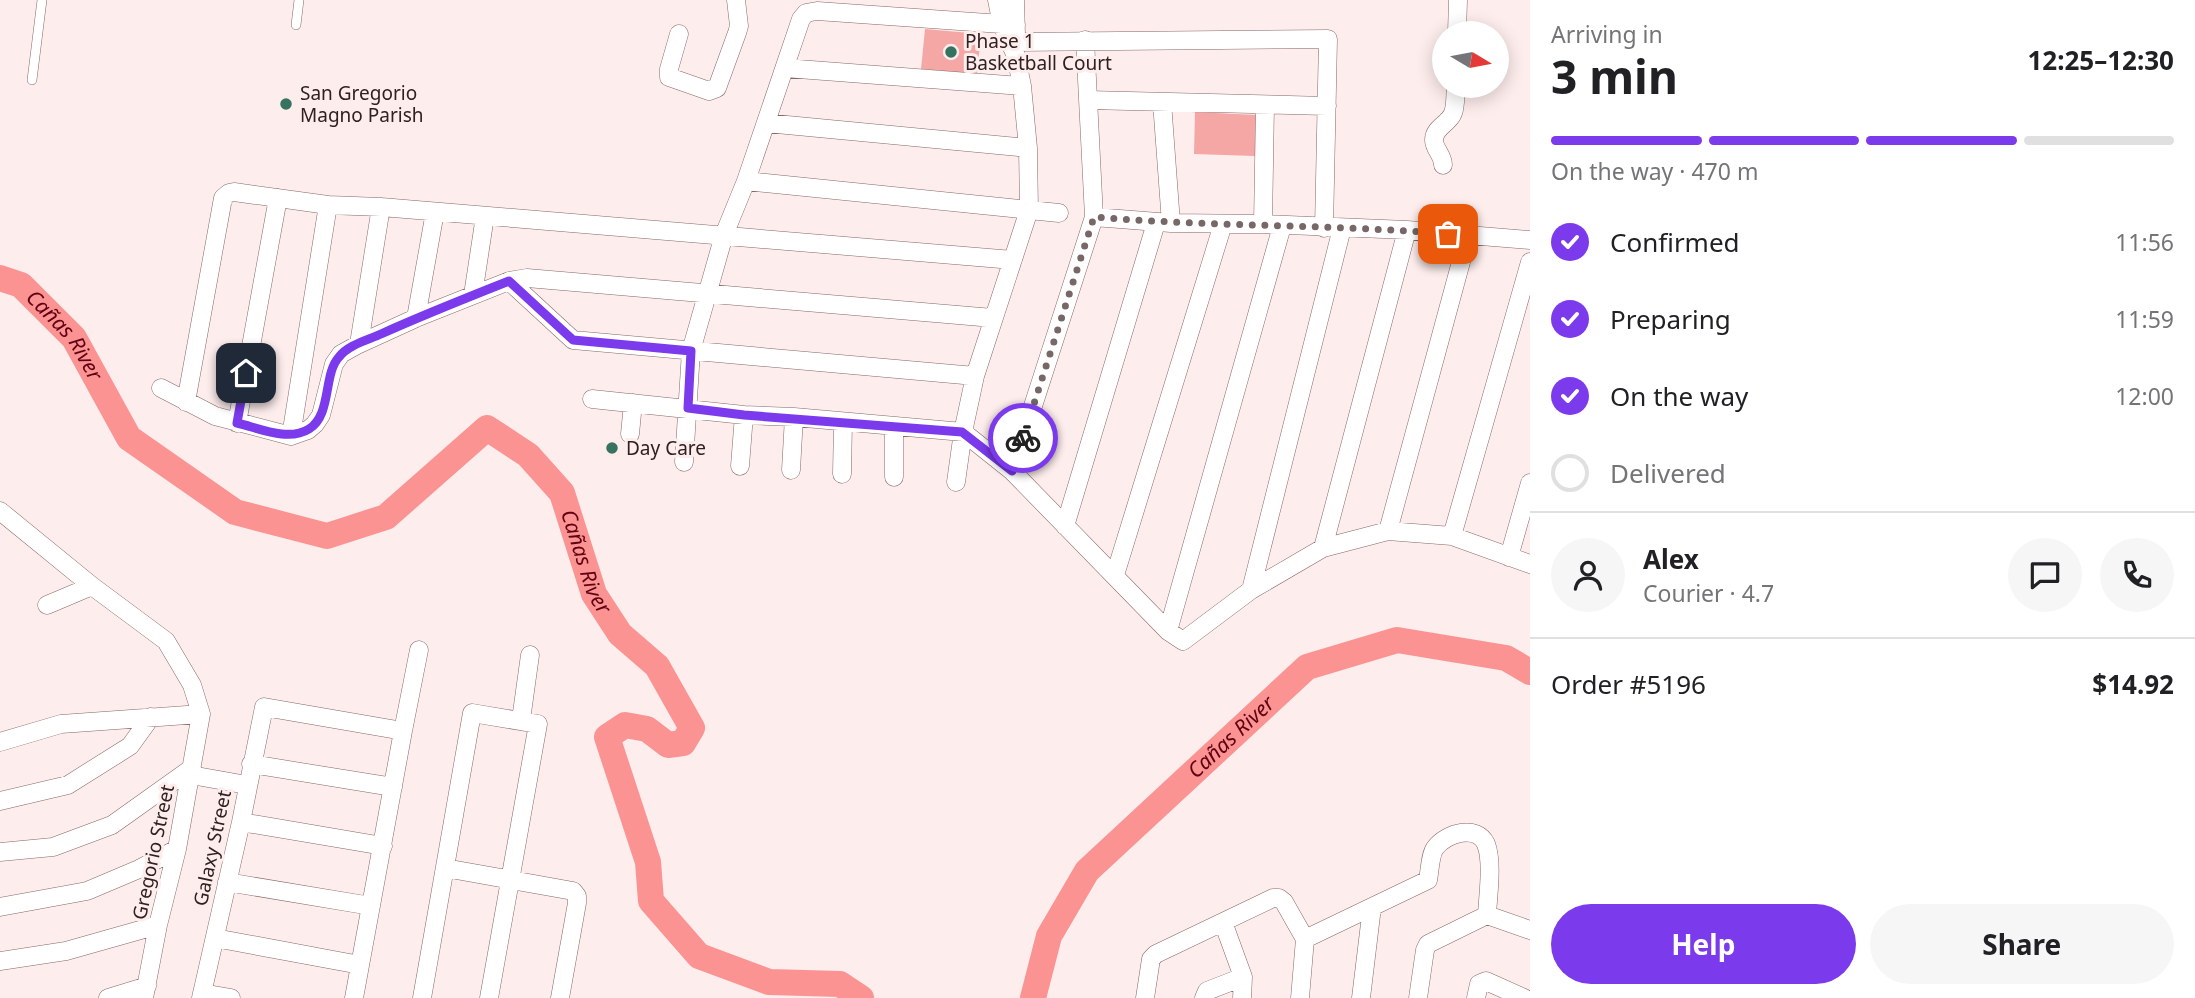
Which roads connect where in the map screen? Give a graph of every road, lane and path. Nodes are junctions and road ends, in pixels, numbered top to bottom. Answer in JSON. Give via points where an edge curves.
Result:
{"nodes":[{"id":1,"x":42,"y":0,"type":"edge"},
{"id":2,"x":299,"y":0,"type":"edge"},
{"id":3,"x":736,"y":0,"type":"edge"},
{"id":4,"x":997,"y":0,"type":"edge"},
{"id":5,"x":1015,"y":0,"type":"edge"},
{"id":6,"x":1458,"y":0,"type":"edge"},
{"id":7,"x":1457,"y":21,"type":"edge"},
{"id":8,"x":296,"y":24,"type":"dead end"},
{"id":9,"x":679,"y":34,"type":"dead end"},
{"id":10,"x":1012,"y":38,"type":"junction"},
{"id":11,"x":1085,"y":40,"type":"junction"},
{"id":12,"x":785,"y":68,"type":"junction"},
{"id":13,"x":32,"y":80,"type":"dead end"},
{"id":14,"x":1022,"y":86,"type":"junction"},
{"id":15,"x":1455,"y":98,"type":"edge"},
{"id":16,"x":1088,"y":100,"type":"junction"},
{"id":17,"x":1162,"y":102,"type":"junction"},
{"id":18,"x":1265,"y":105,"type":"junction"},
{"id":19,"x":1327,"y":106,"type":"junction"},
{"id":20,"x":766,"y":123,"type":"junction"},
{"id":21,"x":1028,"y":148,"type":"junction"},
{"id":22,"x":1443,"y":165,"type":"dead end"},
{"id":23,"x":746,"y":181,"type":"junction"},
{"id":24,"x":278,"y":198,"type":"junction"},
{"id":25,"x":328,"y":205,"type":"junction"},
{"id":26,"x":381,"y":207,"type":"junction"},
{"id":27,"x":1029,"y":210,"type":"junction"},
{"id":28,"x":435,"y":212,"type":"junction"},
{"id":29,"x":1059,"y":213,"type":"dead end"},
{"id":30,"x":485,"y":216,"type":"junction"},
{"id":31,"x":1094,"y":217,"type":"junction"},
{"id":32,"x":1163,"y":223,"type":"junction"},
{"id":33,"x":1223,"y":224,"type":"junction"},
{"id":34,"x":1263,"y":224,"type":"junction"},
{"id":35,"x":1282,"y":226,"type":"junction"},
{"id":36,"x":1333,"y":228,"type":"junction"},
{"id":37,"x":1407,"y":230,"type":"junction"},
{"id":38,"x":724,"y":235,"type":"junction"},
{"id":39,"x":1468,"y":236,"type":"junction"},
{"id":40,"x":1530,"y":240,"type":"edge"},
{"id":41,"x":1013,"y":260,"type":"junction"},
{"id":42,"x":1530,"y":262,"type":"edge"},
{"id":43,"x":509,"y":281,"type":"junction"},
{"id":44,"x":708,"y":293,"type":"junction"},
{"id":45,"x":473,"y":295,"type":"junction"},
{"id":46,"x":416,"y":318,"type":"junction"},
{"id":47,"x":993,"y":318,"type":"junction"},
{"id":48,"x":359,"y":344,"type":"junction"},
{"id":49,"x":691,"y":351,"type":"junction"},
{"id":50,"x":975,"y":376,"type":"junction"},
{"id":51,"x":161,"y":388,"type":"dead end"},
{"id":52,"x":593,"y":399,"type":"dead end"},
{"id":53,"x":186,"y":401,"type":"junction"},
{"id":54,"x":633,"y":402,"type":"junction"},
{"id":55,"x":688,"y":408,"type":"junction"},
{"id":56,"x":744,"y":415,"type":"junction"},
{"id":57,"x":794,"y":417,"type":"junction"},
{"id":58,"x":843,"y":422,"type":"junction"},
{"id":59,"x":237,"y":423,"type":"junction"},
{"id":60,"x":894,"y":428,"type":"junction"},
{"id":61,"x":962,"y":432,"type":"junction"},
{"id":62,"x":630,"y":434,"type":"dead end"},
{"id":63,"x":291,"y":436,"type":"junction"},
{"id":64,"x":684,"y":462,"type":"dead end"},
{"id":65,"x":740,"y":466,"type":"dead end"},
{"id":66,"x":791,"y":470,"type":"dead end"},
{"id":67,"x":1012,"y":471,"type":"junction"},
{"id":68,"x":842,"y":474,"type":"dead end"},
{"id":69,"x":894,"y":477,"type":"dead end"},
{"id":70,"x":956,"y":482,"type":"dead end"},
{"id":71,"x":1530,"y":483,"type":"edge"},
{"id":72,"x":0,"y":511,"type":"edge"},
{"id":73,"x":1065,"y":526,"type":"junction"},
{"id":74,"x":1388,"y":531,"type":"junction"},
{"id":75,"x":1452,"y":536,"type":"junction"},
{"id":76,"x":1323,"y":548,"type":"junction"},
{"id":77,"x":1509,"y":557,"type":"junction"},
{"id":78,"x":1530,"y":564,"type":"edge"},
{"id":79,"x":1115,"y":575,"type":"junction"},
{"id":80,"x":92,"y":586,"type":"junction"},
{"id":81,"x":1251,"y":590,"type":"junction"},
{"id":82,"x":47,"y":604,"type":"dead end"},
{"id":83,"x":1168,"y":631,"type":"junction"},
{"id":84,"x":419,"y":650,"type":"dead end"},
{"id":85,"x":530,"y":655,"type":"dead end"},
{"id":86,"x":201,"y":714,"type":"junction"},
{"id":87,"x":151,"y":717,"type":"junction"},
{"id":88,"x":521,"y":720,"type":"junction"},
{"id":89,"x":403,"y":731,"type":"junction"},
{"id":90,"x":0,"y":742,"type":"edge"},
{"id":91,"x":251,"y":764,"type":"junction"},
{"id":92,"x":192,"y":772,"type":"junction"},
{"id":93,"x":247,"y":785,"type":"junction"},
{"id":94,"x":393,"y":787,"type":"junction"},
{"id":95,"x":0,"y":801,"type":"edge"},
{"id":96,"x":241,"y":822,"type":"junction"},
{"id":97,"x":383,"y":846,"type":"junction"},
{"id":98,"x":177,"y":849,"type":"junction"},
{"id":99,"x":0,"y":852,"type":"edge"},
{"id":100,"x":445,"y":868,"type":"junction"},
{"id":101,"x":510,"y":878,"type":"junction"},
{"id":102,"x":227,"y":882,"type":"junction"},
{"id":103,"x":372,"y":906,"type":"junction"},
{"id":104,"x":0,"y":907,"type":"edge"},
{"id":105,"x":1371,"y":907,"type":"junction"},
{"id":106,"x":1487,"y":915,"type":"junction"},
{"id":107,"x":1223,"y":922,"type":"junction"},
{"id":108,"x":158,"y":925,"type":"junction"},
{"id":109,"x":1530,"y":930,"type":"edge"},
{"id":110,"x":215,"y":937,"type":"junction"},
{"id":111,"x":1306,"y":939,"type":"junction"},
{"id":112,"x":0,"y":961,"type":"edge"},
{"id":113,"x":360,"y":965,"type":"junction"},
{"id":114,"x":1243,"y":977,"type":"junction"},
{"id":115,"x":146,"y":992,"type":"edge"},
{"id":116,"x":202,"y":996,"type":"edge"},
{"id":117,"x":108,"y":998,"type":"edge"},
{"id":118,"x":230,"y":998,"type":"edge"},
{"id":119,"x":354,"y":998,"type":"edge"},
{"id":120,"x":422,"y":998,"type":"edge"},
{"id":121,"x":489,"y":998,"type":"edge"},
{"id":122,"x":560,"y":998,"type":"edge"},
{"id":123,"x":1145,"y":998,"type":"edge"},
{"id":124,"x":1204,"y":998,"type":"edge"},
{"id":125,"x":1242,"y":998,"type":"edge"},
{"id":126,"x":1300,"y":998,"type":"edge"},
{"id":127,"x":1361,"y":998,"type":"edge"},
{"id":128,"x":1418,"y":998,"type":"edge"},
{"id":129,"x":1476,"y":998,"type":"edge"},
{"id":130,"x":1524,"y":998,"type":"edge"}],
"edges":[{"from":1,"to":13,"type":"lane"},
{"from":2,"to":8,"type":"lane"},
{"from":3,"to":9,"type":"street","via":[[737,33],[714,90],[669,77]]},
{"from":4,"to":10,"type":"street"},
{"from":5,"to":10,"type":"street"},
{"from":6,"to":7,"type":"street"},
{"from":10,"to":11,"type":"street"},
{"from":10,"to":12,"type":"street","via":[[817,11],[801,19]]},
{"from":10,"to":14,"type":"street"},
{"from":11,"to":16,"type":"street"},
{"from":11,"to":19,"type":"street","via":[[1328,39]]},
{"from":12,"to":14,"type":"street"},
{"from":12,"to":20,"type":"street"},
{"from":14,"to":21,"type":"street"},
{"from":15,"to":22,"type":"street","via":[[1453,114],[1434,138]]},
{"from":16,"to":17,"type":"street"},
{"from":16,"to":31,"type":"street"},
{"from":17,"to":18,"type":"street"},
{"from":17,"to":32,"type":"street"},
{"from":18,"to":19,"type":"street"},
{"from":18,"to":34,"type":"street"},
{"from":19,"to":36,"type":"street"},
{"from":20,"to":21,"type":"street"},
{"from":20,"to":23,"type":"street"},
{"from":21,"to":27,"type":"street"},
{"from":23,"to":27,"type":"street"},
{"from":23,"to":38,"type":"street"},
{"from":24,"to":25,"type":"street"},
{"from":24,"to":53,"type":"street","via":[[234,192],[223,198]]},
{"from":24,"to":59,"type":"street"},
{"from":25,"to":26,"type":"street"},
{"from":25,"to":63,"type":"street"},
{"from":26,"to":28,"type":"street"},
{"from":26,"to":48,"type":"street"},
{"from":27,"to":29,"type":"street"},
{"from":27,"to":41,"type":"street"},
{"from":28,"to":30,"type":"street"},
{"from":28,"to":46,"type":"street"},
{"from":30,"to":38,"type":"street"},
{"from":30,"to":45,"type":"street"},
{"from":31,"to":32,"type":"street"},
{"from":31,"to":67,"type":"street"},
{"from":32,"to":33,"type":"street"},
{"from":32,"to":73,"type":"street"},
{"from":33,"to":34,"type":"street"},
{"from":33,"to":79,"type":"street"},
{"from":34,"to":35,"type":"street"},
{"from":35,"to":36,"type":"street"},
{"from":35,"to":83,"type":"street"},
{"from":36,"to":37,"type":"street"},
{"from":36,"to":81,"type":"street"},
{"from":37,"to":39,"type":"street"},
{"from":37,"to":76,"type":"street"},
{"from":38,"to":41,"type":"street"},
{"from":38,"to":44,"type":"street"},
{"from":39,"to":40,"type":"street"},
{"from":39,"to":74,"type":"street"},
{"from":41,"to":47,"type":"street"},
{"from":42,"to":75,"type":"street"},
{"from":43,"to":44,"type":"street","via":[[527,278]]},
{"from":43,"to":45,"type":"street"},
{"from":43,"to":49,"type":"street","via":[[573,340]]},
{"from":44,"to":47,"type":"street"},
{"from":44,"to":49,"type":"street"},
{"from":45,"to":46,"type":"street"},
{"from":46,"to":48,"type":"street"},
{"from":47,"to":50,"type":"street"},
{"from":48,"to":63,"type":"street","via":[[337,358],[315,425]]},
{"from":49,"to":50,"type":"street"},
{"from":49,"to":55,"type":"street"},
{"from":50,"to":61,"type":"street"},
{"from":51,"to":53,"type":"street"},
{"from":52,"to":54,"type":"street"},
{"from":53,"to":59,"type":"street"},
{"from":54,"to":55,"type":"street"},
{"from":54,"to":62,"type":"street"},
{"from":55,"to":56,"type":"street"},
{"from":55,"to":64,"type":"street"},
{"from":56,"to":57,"type":"street"},
{"from":56,"to":65,"type":"street"},
{"from":57,"to":58,"type":"street"},
{"from":57,"to":66,"type":"street"},
{"from":58,"to":60,"type":"street"},
{"from":58,"to":68,"type":"street"},
{"from":59,"to":63,"type":"street"},
{"from":60,"to":61,"type":"street"},
{"from":60,"to":69,"type":"street"},
{"from":61,"to":67,"type":"street"},
{"from":61,"to":70,"type":"street"},
{"from":67,"to":73,"type":"street"},
{"from":71,"to":77,"type":"street"},
{"from":72,"to":80,"type":"street"},
{"from":73,"to":79,"type":"street"},
{"from":74,"to":75,"type":"street"},
{"from":74,"to":76,"type":"street"},
{"from":75,"to":77,"type":"street"},
{"from":76,"to":81,"type":"street"},
{"from":77,"to":78,"type":"street"},
{"from":79,"to":83,"type":"street"},
{"from":80,"to":82,"type":"street"},
{"from":80,"to":86,"type":"street","via":[[166,641],[192,685]]},
{"from":81,"to":83,"type":"street","via":[[1183,641]]},
{"from":84,"to":89,"type":"street"},
{"from":85,"to":88,"type":"street"},
{"from":86,"to":87,"type":"street"},
{"from":86,"to":92,"type":"street","name":"Gregorio Street"},
{"from":87,"to":90,"type":"street","via":[[61,724]]},
{"from":87,"to":95,"type":"street","via":[[130,746],[68,785]]},
{"from":88,"to":100,"type":"street","via":[[472,713]]},
{"from":88,"to":101,"type":"street","via":[[538,724]]},
{"from":89,"to":91,"type":"street","name":"Galaxy Street","via":[[264,707]]},
{"from":89,"to":94,"type":"street"},
{"from":91,"to":93,"type":"street","name":"Galaxy Street"},
{"from":91,"to":94,"type":"street"},
{"from":92,"to":93,"type":"street"},
{"from":92,"to":98,"type":"street","name":"Gregorio Street"},
{"from":92,"to":99,"type":"street","via":[[112,825],[53,847]]},
{"from":93,"to":96,"type":"street","name":"Galaxy Street"},
{"from":94,"to":97,"type":"street"},
{"from":96,"to":97,"type":"street"},
{"from":96,"to":102,"type":"street","name":"Galaxy Street"},
{"from":97,"to":103,"type":"street"},
{"from":98,"to":104,"type":"street","via":[[87,891]]},
{"from":98,"to":108,"type":"street","name":"Gregorio Street"},
{"from":100,"to":101,"type":"street"},
{"from":100,"to":120,"type":"street"},
{"from":101,"to":121,"type":"street"},
{"from":101,"to":122,"type":"street","via":[[576,895]]},
{"from":102,"to":103,"type":"street"},
{"from":102,"to":110,"type":"street","name":"Galaxy Street"},
{"from":103,"to":113,"type":"street"},
{"from":105,"to":106,"type":"street","via":[[1428,880],[1434,849],[1443,840],[1471,832],[1484,840],[1489,854]]},
{"from":105,"to":111,"type":"street"},
{"from":105,"to":127,"type":"street"},
{"from":106,"to":109,"type":"street"},
{"from":106,"to":128,"type":"street","via":[[1428,944]]},
{"from":107,"to":111,"type":"street","via":[[1279,898]]},
{"from":107,"to":114,"type":"street"},
{"from":107,"to":123,"type":"street","via":[[1151,958]]},
{"from":108,"to":112,"type":"street","via":[[66,951]]},
{"from":108,"to":115,"type":"street","name":"Gregorio Street"},
{"from":110,"to":113,"type":"street"},
{"from":110,"to":116,"type":"street","name":"Galaxy Street"},
{"from":111,"to":126,"type":"street"},
{"from":113,"to":119,"type":"street"},
{"from":114,"to":124,"type":"street","via":[[1207,991]]},
{"from":114,"to":125,"type":"street"},
{"from":115,"to":117,"type":"street"},
{"from":116,"to":118,"type":"street"},
{"from":129,"to":130,"type":"street","via":[[1479,984],[1486,981]]}]}
